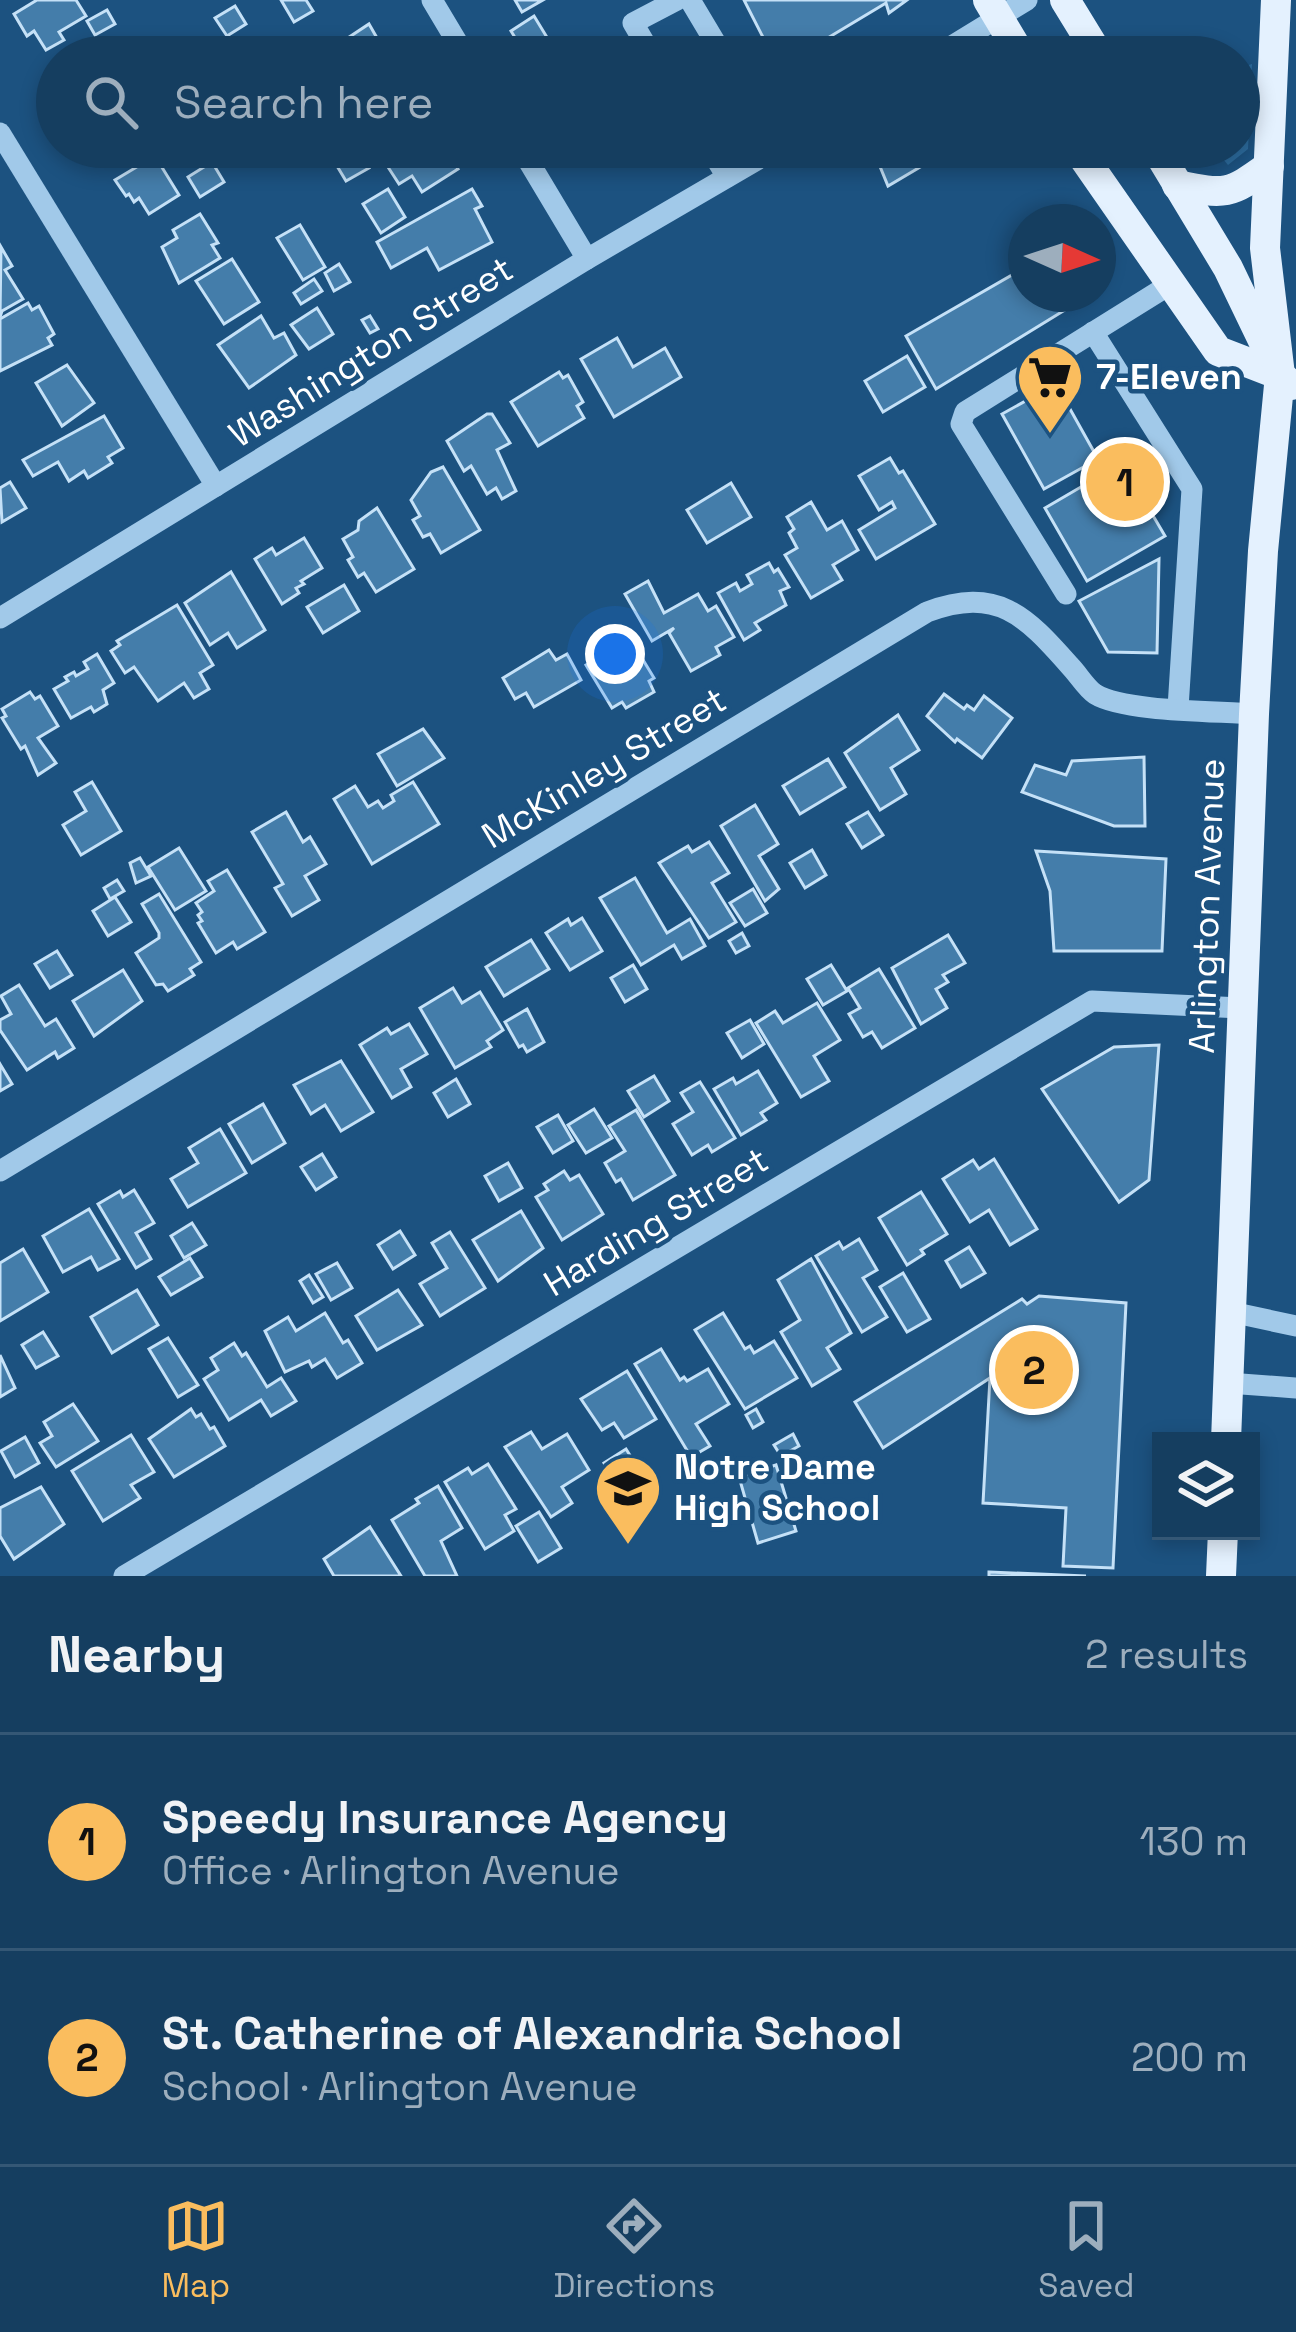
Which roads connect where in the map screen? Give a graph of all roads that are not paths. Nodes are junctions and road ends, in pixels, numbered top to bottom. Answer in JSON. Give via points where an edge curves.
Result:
{"nodes":[{"id":1,"x":432,"y":0,"type":"edge"},
{"id":2,"x":677,"y":0,"type":"edge"},
{"id":3,"x":690,"y":0,"type":"edge"},
{"id":4,"x":1027,"y":0,"type":"edge"},
{"id":5,"x":1065,"y":0,"type":"edge"},
{"id":6,"x":1276,"y":0,"type":"edge"},
{"id":7,"x":994,"y":9,"type":"edge"},
{"id":8,"x":453,"y":36,"type":"edge"},
{"id":9,"x":641,"y":36,"type":"edge"},
{"id":10,"x":711,"y":36,"type":"edge"},
{"id":11,"x":960,"y":36,"type":"edge"},
{"id":12,"x":1010,"y":36,"type":"edge"},
{"id":13,"x":1087,"y":36,"type":"edge"},
{"id":14,"x":0,"y":134,"type":"edge"},
{"id":15,"x":1269,"y":166,"type":"junction"},
{"id":16,"x":533,"y":168,"type":"edge"},
{"id":17,"x":722,"y":168,"type":"edge"},
{"id":18,"x":742,"y":168,"type":"edge"},
{"id":19,"x":1090,"y":168,"type":"edge"},
{"id":20,"x":1168,"y":168,"type":"edge"},
{"id":21,"x":727,"y":177,"type":"junction"},
{"id":22,"x":1178,"y":185,"type":"junction"},
{"id":23,"x":587,"y":259,"type":"junction"},
{"id":24,"x":1169,"y":285,"type":"junction"},
{"id":25,"x":1093,"y":332,"type":"junction"},
{"id":26,"x":1296,"y":332,"type":"edge"},
{"id":27,"x":1288,"y":382,"type":"edge"},
{"id":28,"x":216,"y":486,"type":"junction"},
{"id":29,"x":1066,"y":594,"type":"dead end"},
{"id":30,"x":0,"y":618,"type":"edge"},
{"id":31,"x":1178,"y":708,"type":"junction"},
{"id":32,"x":1254,"y":714,"type":"junction"},
{"id":33,"x":1241,"y":1008,"type":"junction"},
{"id":34,"x":0,"y":1171,"type":"edge"},
{"id":35,"x":1231,"y":1312,"type":"junction"},
{"id":36,"x":1296,"y":1326,"type":"edge"},
{"id":37,"x":1228,"y":1384,"type":"junction"},
{"id":38,"x":1296,"y":1388,"type":"edge"},
{"id":39,"x":1226,"y":1432,"type":"edge"},
{"id":40,"x":1222,"y":1540,"type":"edge"},
{"id":41,"x":124,"y":1576,"type":"edge"},
{"id":42,"x":1221,"y":1576,"type":"edge"}],
"edges":[{"from":1,"to":8,"type":"street"},
{"from":2,"to":9,"type":"street","via":[[633,23]]},
{"from":3,"to":10,"type":"street"},
{"from":4,"to":7,"type":"street"},
{"from":5,"to":13,"type":"main road"},
{"from":6,"to":15,"type":"main road","name":"Arlington Avenue"},
{"from":7,"to":11,"type":"street"},
{"from":7,"to":12,"type":"main road"},
{"from":14,"to":28,"type":"street"},
{"from":15,"to":22,"type":"main road","via":[[1235,190]]},
{"from":15,"to":27,"type":"main road","name":"Arlington Avenue","via":[[1265,248]]},
{"from":16,"to":23,"type":"street"},
{"from":17,"to":21,"type":"street"},
{"from":18,"to":21,"type":"street","name":"Washington Street"},
{"from":19,"to":24,"type":"main road"},
{"from":20,"to":22,"type":"main road"},
{"from":21,"to":23,"type":"street","name":"Washington Street"},
{"from":22,"to":27,"type":"main road"},
{"from":23,"to":28,"type":"street","name":"Washington Street"},
{"from":24,"to":25,"type":"street"},
{"from":24,"to":27,"type":"main road","via":[[1218,351]]},
{"from":25,"to":29,"type":"street","via":[[965,412],[961,424]]},
{"from":25,"to":31,"type":"street","via":[[1192,489]]},
{"from":26,"to":27,"type":"main road","name":"Arlington Avenue"},
{"from":27,"to":32,"type":"main road","name":"Arlington Avenue","via":[[1263,551]]},
{"from":28,"to":30,"type":"street","name":"Washington Street"},
{"from":31,"to":32,"type":"street","name":"McKinley Street"},
{"from":31,"to":34,"type":"street","name":"McKinley Street","via":[[1094,693],[1023,616],[993,602],[927,612]]},
{"from":32,"to":33,"type":"main road","name":"Arlington Avenue"},
{"from":33,"to":35,"type":"main road","name":"Arlington Avenue"},
{"from":33,"to":41,"type":"street","name":"Harding Street","via":[[1092,1001]]},
{"from":35,"to":36,"type":"street"},
{"from":35,"to":37,"type":"main road","name":"Arlington Avenue"},
{"from":37,"to":38,"type":"street"},
{"from":37,"to":39,"type":"main road","name":"Arlington Avenue"},
{"from":40,"to":42,"type":"main road"}]}
